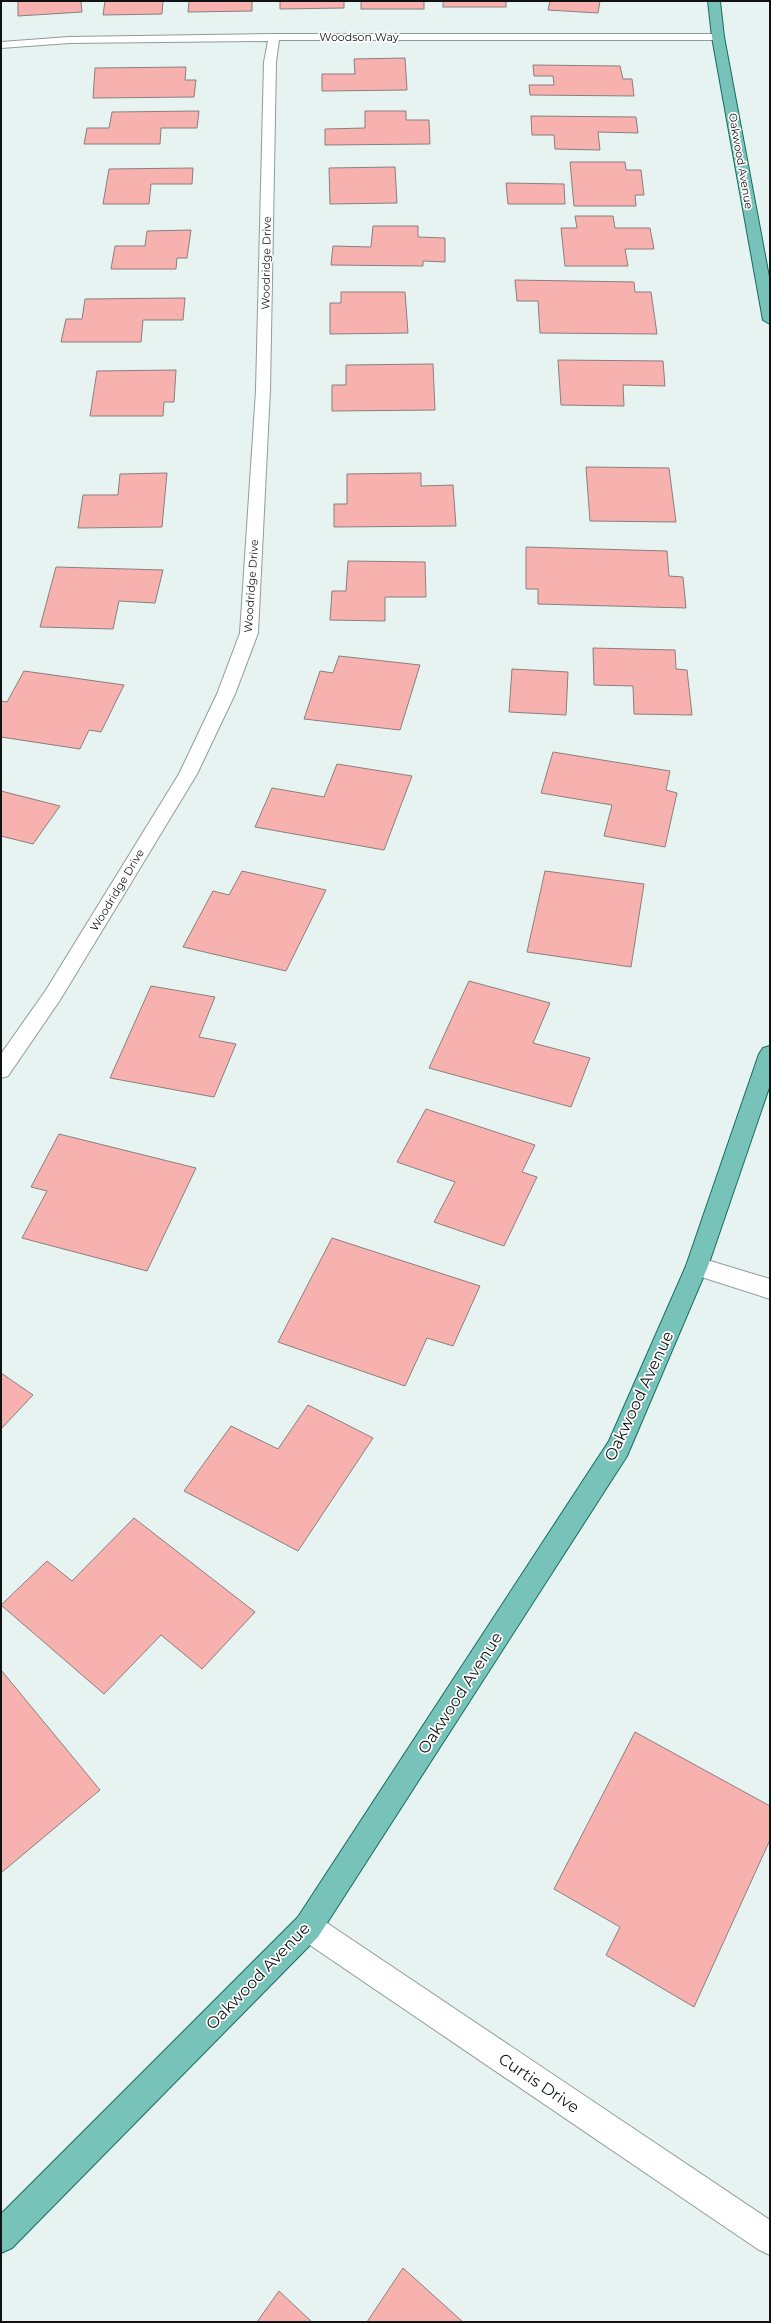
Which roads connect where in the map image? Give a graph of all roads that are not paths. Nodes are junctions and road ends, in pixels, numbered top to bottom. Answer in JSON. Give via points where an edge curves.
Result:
{"nodes":[{"id":1,"x":714,"y":1,"type":"edge"},
{"id":2,"x":274,"y":37,"type":"junction"},
{"id":3,"x":718,"y":37,"type":"junction"},
{"id":4,"x":1,"y":45,"type":"edge"},
{"id":5,"x":770,"y":320,"type":"edge"},
{"id":6,"x":770,"y":1054,"type":"edge"},
{"id":7,"x":1,"y":1070,"type":"edge"},
{"id":8,"x":697,"y":1266,"type":"junction"},
{"id":9,"x":770,"y":1289,"type":"edge"},
{"id":10,"x":308,"y":1927,"type":"junction"},
{"id":11,"x":1,"y":2237,"type":"edge"},
{"id":12,"x":770,"y":2239,"type":"edge"}],
"edges":[{"from":1,"to":3,"type":"main road","name":"Oakwood Avenue"},
{"from":2,"to":3,"type":"street","name":"Woodson Way"},
{"from":2,"to":4,"type":"street","name":"Woodson Way","via":[[69,40]]},
{"from":2,"to":7,"type":"street","name":"Woodridge Drive","via":[[270,62],[263,390],[249,633],[226,694],[188,774],[53,996]]},
{"from":3,"to":5,"type":"main road","name":"Oakwood Avenue"},
{"from":6,"to":8,"type":"main road","name":"Oakwood Avenue"},
{"from":8,"to":9,"type":"street"},
{"from":8,"to":10,"type":"main road","name":"Oakwood Avenue","via":[[618,1448]]},
{"from":10,"to":11,"type":"main road","name":"Oakwood Avenue"},
{"from":10,"to":12,"type":"street","name":"Curtis Drive"}]}
